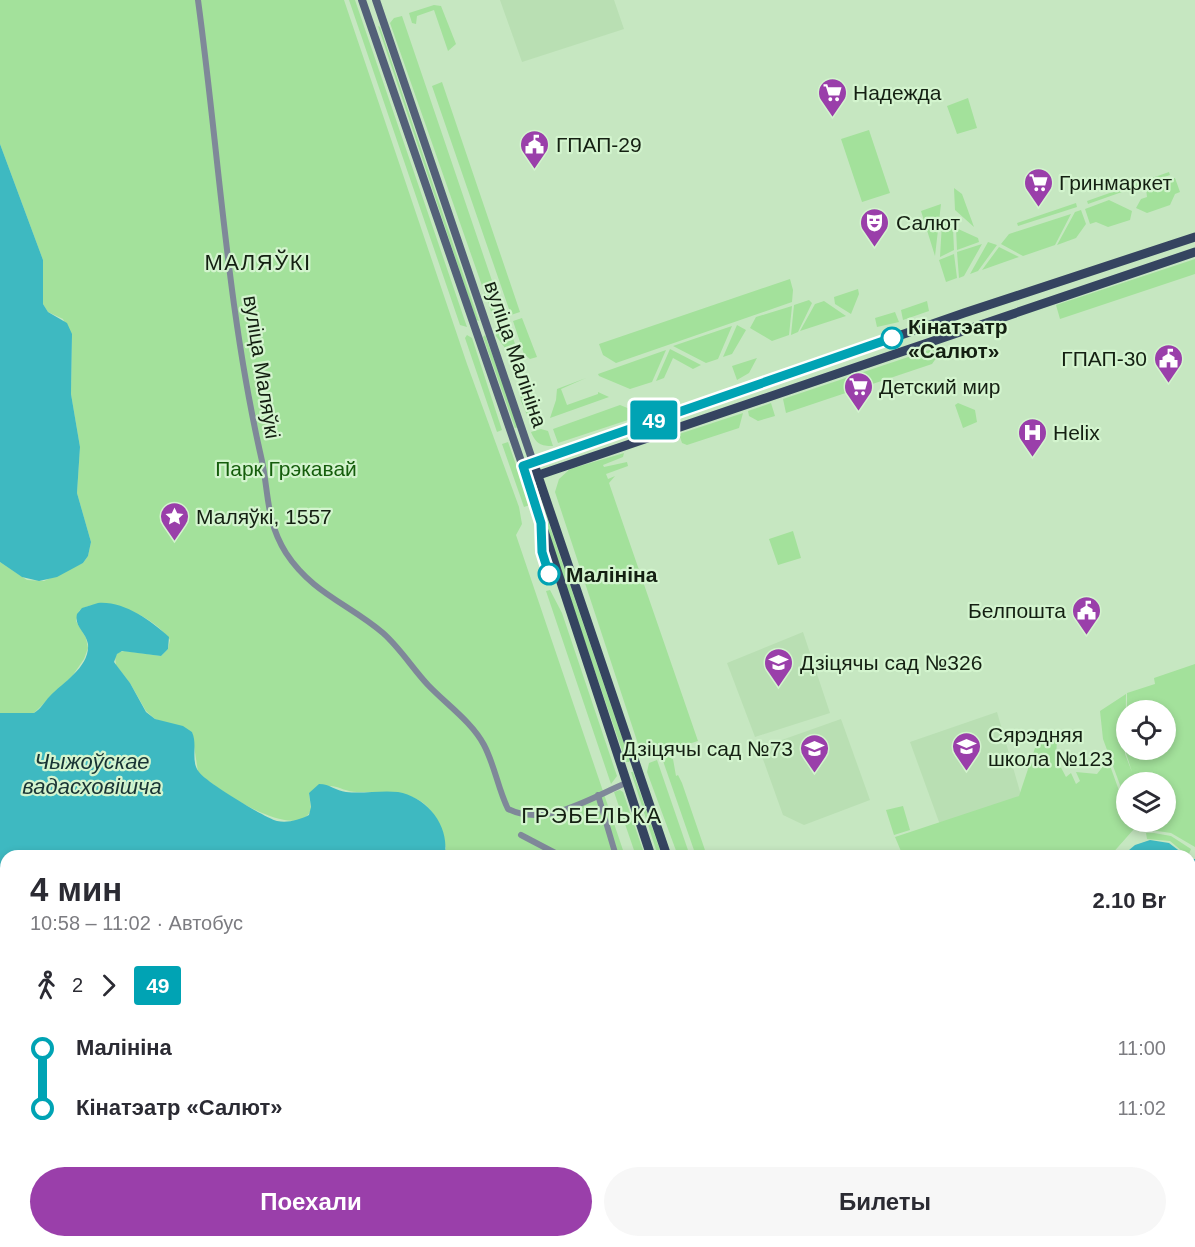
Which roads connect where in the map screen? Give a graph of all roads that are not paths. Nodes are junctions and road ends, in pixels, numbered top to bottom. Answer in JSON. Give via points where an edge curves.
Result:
{"nodes":[{"id":1,"x":198,"y":0,"type":"edge"},
{"id":2,"x":362,"y":0,"type":"edge"},
{"id":3,"x":376,"y":0,"type":"edge"},
{"id":4,"x":1195,"y":237,"type":"edge"},
{"id":5,"x":1195,"y":252,"type":"edge"},
{"id":6,"x":533,"y":462,"type":"junction"},
{"id":7,"x":523,"y":466,"type":"junction"},
{"id":8,"x":537,"y":474,"type":"junction"},
{"id":9,"x":527,"y":479,"type":"junction"},
{"id":10,"x":635,"y":765,"type":"junction"},
{"id":11,"x":622,"y":770,"type":"junction"},
{"id":12,"x":626,"y":783,"type":"junction"},
{"id":13,"x":598,"y":795,"type":"junction"},
{"id":14,"x":521,"y":835,"type":"dead end"},
{"id":15,"x":550,"y":850,"type":"edge"},
{"id":16,"x":614,"y":850,"type":"edge"},
{"id":17,"x":649,"y":850,"type":"edge"},
{"id":18,"x":665,"y":850,"type":"edge"}],
"edges":[{"from":1,"to":13,"type":"street","name":"вуліца Маляўкі","via":[[220,211],[241,356],[269,512],[277,536],[311,584],[387,636],[469,725],[483,743],[508,809],[525,814],[551,813]]},
{"from":2,"to":7,"type":"main road","name":"вуліца Малініна"},
{"from":3,"to":6,"type":"main road","name":"вуліца Малініна"},
{"from":4,"to":6,"type":"main road"},
{"from":5,"to":8,"type":"main road"},
{"from":6,"to":7,"type":"main road"},
{"from":6,"to":8,"type":"main road","name":"вуліца Малініна"},
{"from":7,"to":9,"type":"main road","name":"вуліца Малініна"},
{"from":8,"to":9,"type":"main road"},
{"from":8,"to":10,"type":"main road","name":"вуліца Малініна"},
{"from":9,"to":11,"type":"main road","name":"вуліца Малініна"},
{"from":10,"to":11,"type":"main road"},
{"from":10,"to":18,"type":"main road","name":"вуліца Малініна"},
{"from":11,"to":12,"type":"main road","name":"вуліца Малініна"},
{"from":12,"to":13,"type":"street","name":"вуліца Маляўкі"},
{"from":12,"to":17,"type":"main road","name":"вуліца Малініна"},
{"from":13,"to":16,"type":"street"},
{"from":14,"to":15,"type":"street"}]}
